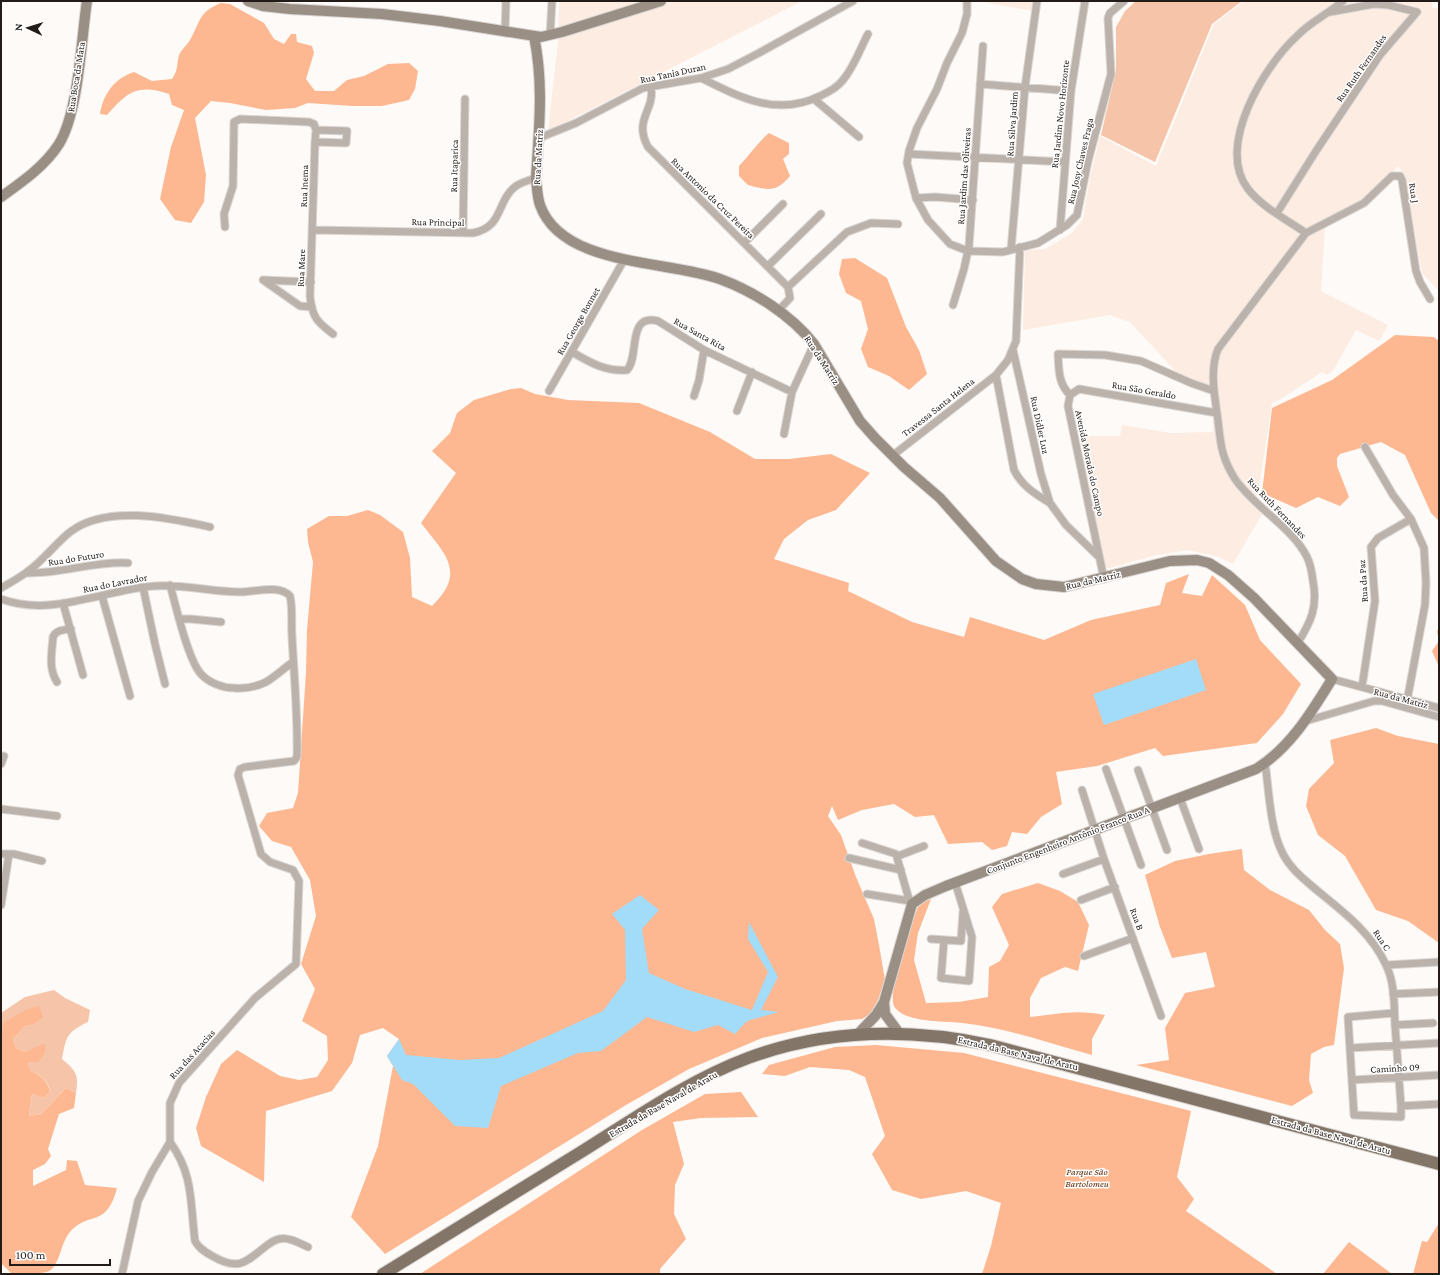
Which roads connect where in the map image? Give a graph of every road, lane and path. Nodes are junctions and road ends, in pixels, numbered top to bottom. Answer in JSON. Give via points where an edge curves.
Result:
{"nodes":[{"id":1,"x":87,"y":1,"type":"edge"},
{"id":2,"x":248,"y":1,"type":"edge"},
{"id":3,"x":506,"y":1,"type":"edge"},
{"id":4,"x":552,"y":1,"type":"edge"},
{"id":5,"x":661,"y":1,"type":"edge"},
{"id":6,"x":853,"y":1,"type":"edge"},
{"id":7,"x":968,"y":1,"type":"edge"},
{"id":8,"x":1038,"y":1,"type":"edge"},
{"id":9,"x":1085,"y":1,"type":"edge"},
{"id":10,"x":1124,"y":1,"type":"edge"},
{"id":11,"x":1343,"y":1,"type":"edge"},
{"id":12,"x":274,"y":4,"type":"edge"},
{"id":13,"x":1330,"y":12,"type":"junction"},
{"id":14,"x":505,"y":32,"type":"junction"},
{"id":15,"x":868,"y":34,"type":"dead end"},
{"id":16,"x":534,"y":36,"type":"junction"},
{"id":17,"x":550,"y":36,"type":"junction"},
{"id":18,"x":983,"y":46,"type":"dead end"},
{"id":19,"x":701,"y":78,"type":"junction"},
{"id":20,"x":980,"y":84,"type":"junction"},
{"id":21,"x":651,"y":86,"type":"junction"},
{"id":22,"x":1025,"y":87,"type":"junction"},
{"id":23,"x":1071,"y":90,"type":"junction"},
{"id":24,"x":465,"y":99,"type":"dead end"},
{"id":25,"x":814,"y":99,"type":"junction"},
{"id":26,"x":316,"y":130,"type":"junction"},
{"id":27,"x":859,"y":137,"type":"dead end"},
{"id":28,"x":539,"y":138,"type":"junction"},
{"id":29,"x":316,"y":142,"type":"junction"},
{"id":30,"x":909,"y":154,"type":"junction"},
{"id":31,"x":976,"y":157,"type":"junction"},
{"id":32,"x":1020,"y":159,"type":"junction"},
{"id":33,"x":1065,"y":162,"type":"junction"},
{"id":34,"x":536,"y":178,"type":"junction"},
{"id":35,"x":1,"y":197,"type":"edge"},
{"id":36,"x":916,"y":198,"type":"junction"},
{"id":37,"x":973,"y":200,"type":"junction"},
{"id":38,"x":783,"y":204,"type":"dead end"},
{"id":39,"x":1277,"y":213,"type":"junction"},
{"id":40,"x":821,"y":214,"type":"dead end"},
{"id":41,"x":898,"y":224,"type":"dead end"},
{"id":42,"x":225,"y":227,"type":"dead end"},
{"id":43,"x":313,"y":230,"type":"junction"},
{"id":44,"x":1060,"y":230,"type":"junction"},
{"id":45,"x":463,"y":233,"type":"junction"},
{"id":46,"x":1306,"y":233,"type":"junction"},
{"id":47,"x":744,"y":243,"type":"junction"},
{"id":48,"x":1020,"y":247,"type":"junction"},
{"id":49,"x":1011,"y":250,"type":"junction"},
{"id":50,"x":968,"y":251,"type":"junction"},
{"id":51,"x":624,"y":260,"type":"junction"},
{"id":52,"x":768,"y":266,"type":"junction"},
{"id":53,"x":311,"y":282,"type":"junction"},
{"id":54,"x":788,"y":287,"type":"junction"},
{"id":55,"x":1430,"y":299,"type":"dead end"},
{"id":56,"x":953,"y":305,"type":"dead end"},
{"id":57,"x":312,"y":307,"type":"junction"},
{"id":58,"x":778,"y":312,"type":"junction"},
{"id":59,"x":333,"y":334,"type":"dead end"},
{"id":60,"x":814,"y":344,"type":"junction"},
{"id":61,"x":704,"y":350,"type":"junction"},
{"id":62,"x":1013,"y":350,"type":"junction"},
{"id":63,"x":572,"y":352,"type":"junction"},
{"id":64,"x":752,"y":372,"type":"junction"},
{"id":65,"x":996,"y":374,"type":"junction"},
{"id":66,"x":549,"y":391,"type":"dead end"},
{"id":67,"x":1214,"y":391,"type":"junction"},
{"id":68,"x":792,"y":392,"type":"junction"},
{"id":69,"x":1070,"y":394,"type":"junction"},
{"id":70,"x":694,"y":396,"type":"dead end"},
{"id":71,"x":736,"y":410,"type":"dead end"},
{"id":72,"x":1217,"y":412,"type":"junction"},
{"id":73,"x":784,"y":434,"type":"dead end"},
{"id":74,"x":1364,"y":447,"type":"dead end"},
{"id":75,"x":892,"y":456,"type":"junction"},
{"id":76,"x":1050,"y":503,"type":"junction"},
{"id":77,"x":1411,"y":519,"type":"junction"},
{"id":78,"x":210,"y":527,"type":"dead end"},
{"id":79,"x":1098,"y":556,"type":"junction"},
{"id":80,"x":128,"y":563,"type":"dead end"},
{"id":81,"x":27,"y":573,"type":"junction"},
{"id":82,"x":1104,"y":579,"type":"junction"},
{"id":83,"x":170,"y":585,"type":"junction"},
{"id":84,"x":143,"y":586,"type":"junction"},
{"id":85,"x":1,"y":588,"type":"edge"},
{"id":86,"x":102,"y":596,"type":"junction"},
{"id":87,"x":1,"y":599,"type":"edge"},
{"id":88,"x":63,"y":603,"type":"junction"},
{"id":89,"x":179,"y":619,"type":"junction"},
{"id":90,"x":221,"y":622,"type":"dead end"},
{"id":91,"x":70,"y":629,"type":"junction"},
{"id":92,"x":1298,"y":644,"type":"junction"},
{"id":93,"x":293,"y":662,"type":"junction"},
{"id":94,"x":83,"y":675,"type":"dead end"},
{"id":95,"x":1332,"y":679,"type":"junction"},
{"id":96,"x":57,"y":682,"type":"dead end"},
{"id":97,"x":165,"y":684,"type":"dead end"},
{"id":98,"x":1362,"y":687,"type":"junction"},
{"id":99,"x":130,"y":696,"type":"dead end"},
{"id":100,"x":1408,"y":701,"type":"junction"},
{"id":101,"x":1439,"y":708,"type":"edge"},
{"id":102,"x":1439,"y":717,"type":"edge"},
{"id":103,"x":1306,"y":721,"type":"junction"},
{"id":104,"x":4,"y":756,"type":"dead end"},
{"id":105,"x":1265,"y":763,"type":"junction"},
{"id":106,"x":1,"y":764,"type":"edge"},
{"id":107,"x":1106,"y":769,"type":"dead end"},
{"id":108,"x":1138,"y":770,"type":"dead end"},
{"id":109,"x":1082,"y":790,"type":"dead end"},
{"id":110,"x":1180,"y":798,"type":"junction"},
{"id":111,"x":1152,"y":808,"type":"junction"},
{"id":112,"x":1,"y":809,"type":"edge"},
{"id":113,"x":57,"y":816,"type":"dead end"},
{"id":114,"x":1125,"y":818,"type":"junction"},
{"id":115,"x":1094,"y":829,"type":"junction"},
{"id":116,"x":862,"y":843,"type":"dead end"},
{"id":117,"x":924,"y":846,"type":"dead end"},
{"id":118,"x":1199,"y":849,"type":"dead end"},
{"id":119,"x":1167,"y":850,"type":"dead end"},
{"id":120,"x":1,"y":854,"type":"edge"},
{"id":121,"x":9,"y":854,"type":"junction"},
{"id":122,"x":898,"y":856,"type":"junction"},
{"id":123,"x":849,"y":858,"type":"dead end"},
{"id":124,"x":1104,"y":859,"type":"junction"},
{"id":125,"x":42,"y":861,"type":"dead end"},
{"id":126,"x":1142,"y":865,"type":"dead end"},
{"id":127,"x":901,"y":870,"type":"junction"},
{"id":128,"x":1063,"y":874,"type":"dead end"},
{"id":129,"x":955,"y":882,"type":"junction"},
{"id":130,"x":1115,"y":887,"type":"junction"},
{"id":131,"x":867,"y":894,"type":"dead end"},
{"id":132,"x":1081,"y":900,"type":"dead end"},
{"id":133,"x":911,"y":903,"type":"junction"},
{"id":134,"x":1,"y":905,"type":"edge"},
{"id":135,"x":964,"y":908,"type":"junction"},
{"id":136,"x":1133,"y":938,"type":"junction"},
{"id":137,"x":931,"y":939,"type":"dead end"},
{"id":138,"x":944,"y":940,"type":"junction"},
{"id":139,"x":1084,"y":956,"type":"dead end"},
{"id":140,"x":1439,"y":962,"type":"edge"},
{"id":141,"x":1386,"y":966,"type":"junction"},
{"id":142,"x":1439,"y":992,"type":"edge"},
{"id":143,"x":1393,"y":994,"type":"junction"},
{"id":144,"x":884,"y":1002,"type":"junction"},
{"id":145,"x":1394,"y":1014,"type":"junction"},
{"id":146,"x":1161,"y":1016,"type":"dead end"},
{"id":147,"x":1433,"y":1023,"type":"dead end"},
{"id":148,"x":1395,"y":1025,"type":"junction"},
{"id":149,"x":899,"y":1033,"type":"junction"},
{"id":150,"x":858,"y":1034,"type":"junction"},
{"id":151,"x":1439,"y":1044,"type":"edge"},
{"id":152,"x":1396,"y":1046,"type":"junction"},
{"id":153,"x":1350,"y":1048,"type":"junction"},
{"id":154,"x":1439,"y":1075,"type":"edge"},
{"id":155,"x":1399,"y":1077,"type":"junction"},
{"id":156,"x":1352,"y":1080,"type":"junction"},
{"id":157,"x":1439,"y":1104,"type":"edge"},
{"id":158,"x":1401,"y":1106,"type":"junction"},
{"id":159,"x":170,"y":1142,"type":"junction"},
{"id":160,"x":1439,"y":1164,"type":"edge"},
{"id":161,"x":308,"y":1247,"type":"dead end"},
{"id":162,"x":122,"y":1274,"type":"edge"},
{"id":163,"x":383,"y":1274,"type":"edge"}],
"edges":[{"from":1,"to":35,"type":"street","name":"Rua Boca da Mata","via":[[74,99],[65,130],[59,143],[38,168]]},
{"from":2,"to":12,"type":"street"},
{"from":3,"to":14,"type":"street"},
{"from":4,"to":17,"type":"street"},
{"from":5,"to":17,"type":"street"},
{"from":6,"to":19,"type":"street","name":"Rua Tania Duran","via":[[742,62]]},
{"from":7,"to":30,"type":"street","name":"Rua Josy Chaves Fraga","via":[[962,33],[917,128]]},
{"from":8,"to":22,"type":"street","name":"Rua Silva Jardim"},
{"from":9,"to":23,"type":"street","name":"Rua Jardim Novo Horizonte"},
{"from":10,"to":44,"type":"street","name":"Rua Josy Chaves Fraga","via":[[1108,18],[1111,74],[1088,161],[1080,208],[1073,220]]},
{"from":11,"to":13,"type":"street","name":"Rua Ruth Fernandes"},
{"from":12,"to":14,"type":"street","via":[[406,17]]},
{"from":13,"to":39,"type":"street","name":"Rua Ruth Fernandes","via":[[1295,37],[1266,72],[1248,108],[1238,140],[1236,166],[1240,178],[1248,190]]},
{"from":13,"to":39,"type":"street","name":"Rua Ruth Fernandes","via":[[1374,4],[1417,12],[1380,55]]},
{"from":14,"to":16,"type":"street"},
{"from":15,"to":25,"type":"street","via":[[843,80],[830,91]]},
{"from":16,"to":17,"type":"street"},
{"from":16,"to":28,"type":"street","name":"Rua da Matriz","via":[[541,76]]},
{"from":18,"to":20,"type":"street","name":"Rua Jardim das Oliveiras"},
{"from":19,"to":21,"type":"street","name":"Rua Tania Duran"},
{"from":19,"to":25,"type":"street","via":[[754,102],[795,106]]},
{"from":20,"to":22,"type":"street"},
{"from":20,"to":31,"type":"street","name":"Rua Jardim das Oliveiras"},
{"from":21,"to":28,"type":"street","name":"Rua Tania Duran"},
{"from":21,"to":47,"type":"street","name":"Rua Antonio da Cruz Pereira","via":[[651,98],[642,127],[648,147]]},
{"from":22,"to":23,"type":"street"},
{"from":22,"to":32,"type":"street","name":"Rua Silva Jardim"},
{"from":23,"to":33,"type":"street","name":"Rua Jardim Novo Horizonte"},
{"from":24,"to":45,"type":"street","name":"Rua Itaparica"},
{"from":25,"to":27,"type":"street"},
{"from":26,"to":29,"type":"street","name":"Rua Inema"},
{"from":26,"to":29,"type":"street","via":[[347,131],[346,143]]},
{"from":26,"to":42,"type":"street","via":[[314,124],[309,122],[240,119],[234,122],[233,186],[226,208]]},
{"from":28,"to":34,"type":"street","name":"Rua da Matriz"},
{"from":29,"to":43,"type":"street","name":"Rua Inema"},
{"from":30,"to":31,"type":"street"},
{"from":30,"to":36,"type":"street","name":"Rua Josy Chaves Fraga","via":[[907,163]]},
{"from":31,"to":32,"type":"street"},
{"from":31,"to":37,"type":"street","name":"Rua Jardim das Oliveiras"},
{"from":32,"to":33,"type":"street"},
{"from":32,"to":49,"type":"street","name":"Rua Silva Jardim"},
{"from":33,"to":44,"type":"street","name":"Rua Jardim Novo Horizonte"},
{"from":34,"to":45,"type":"street","name":"Rua Principal","via":[[522,182],[510,193],[489,228]]},
{"from":34,"to":51,"type":"street","name":"Rua da Matriz","via":[[540,204],[553,225],[574,242],[590,250]]},
{"from":36,"to":37,"type":"street"},
{"from":36,"to":50,"type":"street","name":"Rua Josy Chaves Fraga","via":[[942,238],[959,249]]},
{"from":37,"to":50,"type":"street","name":"Rua Jardim das Oliveiras"},
{"from":38,"to":47,"type":"street"},
{"from":39,"to":46,"type":"street","name":"Rua Ruth Fernandes"},
{"from":40,"to":52,"type":"street"},
{"from":41,"to":54,"type":"street","via":[[871,223],[846,232]]},
{"from":43,"to":45,"type":"street","name":"Rua Principal"},
{"from":43,"to":53,"type":"street","name":"Rua Mare"},
{"from":44,"to":48,"type":"street","name":"Rua Josy Chaves Fraga","via":[[1044,240]]},
{"from":46,"to":55,"type":"street","name":"Rua J","via":[[1364,203],[1392,176],[1400,176],[1416,271]]},
{"from":46,"to":67,"type":"street","name":"Rua Ruth Fernandes","via":[[1218,349],[1214,362]]},
{"from":47,"to":52,"type":"street","name":"Rua Antonio da Cruz Pereira"},
{"from":48,"to":49,"type":"street","name":"Rua Josy Chaves Fraga"},
{"from":48,"to":62,"type":"street","via":[[1016,341]]},
{"from":49,"to":50,"type":"street","name":"Rua Josy Chaves Fraga","via":[[992,253]]},
{"from":50,"to":56,"type":"street","name":"Rua Jardim das Oliveiras"},
{"from":51,"to":58,"type":"street","name":"Rua da Matriz","via":[[686,270],[719,279],[752,294]]},
{"from":51,"to":63,"type":"street","name":"Rua George Bonnet"},
{"from":52,"to":54,"type":"street","name":"Rua Antonio da Cruz Pereira"},
{"from":53,"to":57,"type":"street","name":"Rua Mare"},
{"from":53,"to":57,"type":"street","via":[[263,280],[300,306]]},
{"from":54,"to":58,"type":"street","via":[[790,298]]},
{"from":57,"to":59,"type":"street","via":[[317,322]]},
{"from":58,"to":60,"type":"street","name":"Rua da Matriz","via":[[797,326]]},
{"from":60,"to":68,"type":"street"},
{"from":60,"to":75,"type":"street","name":"Rua da Matriz","via":[[860,421]]},
{"from":61,"to":63,"type":"street","name":"Rua Santa Rita","via":[[658,321],[648,320],[637,330],[632,361],[627,370],[597,366]]},
{"from":61,"to":64,"type":"street","name":"Rua Santa Rita"},
{"from":61,"to":70,"type":"street","via":[[700,380]]},
{"from":62,"to":65,"type":"street","name":"Travessa Santa Helena"},
{"from":62,"to":76,"type":"street","name":"Rua Didler Luz"},
{"from":63,"to":66,"type":"street","name":"Rua George Bonnet"},
{"from":64,"to":68,"type":"street","name":"Rua Santa Rita"},
{"from":64,"to":71,"type":"street"},
{"from":65,"to":75,"type":"street","name":"Travessa Santa Helena"},
{"from":65,"to":76,"type":"street","name":"Rua Didler Luz","via":[[1014,470],[1026,487]]},
{"from":67,"to":69,"type":"street","via":[[1191,384],[1141,361],[1105,355],[1058,354],[1061,382]]},
{"from":67,"to":72,"type":"street","name":"Rua Ruth Fernandes"},
{"from":68,"to":73,"type":"street"},
{"from":69,"to":72,"type":"street","name":"Rua São Geraldo","via":[[1079,389]]},
{"from":69,"to":79,"type":"street","name":"Avenida Morada do Campo","via":[[1068,406]]},
{"from":72,"to":92,"type":"street","name":"Rua Ruth Fernandes","via":[[1223,456],[1236,481],[1300,546],[1308,558],[1315,588],[1315,604],[1310,621]]},
{"from":74,"to":77,"type":"street"},
{"from":75,"to":82,"type":"street","name":"Rua da Matriz","via":[[940,498],[996,561],[1022,579],[1064,588]]},
{"from":76,"to":79,"type":"street","name":"Rua Didler Luz","via":[[1066,525]]},
{"from":77,"to":98,"type":"street","name":"Rua da Paz","via":[[1378,538],[1371,547],[1375,601]]},
{"from":77,"to":100,"type":"street","via":[[1424,548],[1426,583]]},
{"from":78,"to":81,"type":"street","via":[[155,516],[92,521],[70,532]]},
{"from":79,"to":82,"type":"street","name":"Avenida Morada do Campo"},
{"from":80,"to":81,"type":"street","name":"Rua do Futuro","via":[[109,562],[55,572]]},
{"from":81,"to":85,"type":"street"},
{"from":82,"to":92,"type":"street","name":"Rua da Matriz","via":[[1170,561],[1185,559],[1209,563],[1240,586]]},
{"from":83,"to":84,"type":"street","name":"Rua do Lavrador"},
{"from":83,"to":89,"type":"street"},
{"from":83,"to":93,"type":"street","name":"Rua do Lavrador","via":[[227,592],[281,590],[290,596]]},
{"from":84,"to":86,"type":"street","name":"Rua do Lavrador"},
{"from":84,"to":97,"type":"street"},
{"from":86,"to":88,"type":"street","name":"Rua do Lavrador"},
{"from":86,"to":99,"type":"street"},
{"from":87,"to":88,"type":"street","name":"Rua do Lavrador","via":[[30,604]]},
{"from":88,"to":91,"type":"street"},
{"from":89,"to":90,"type":"street"},
{"from":89,"to":93,"type":"street","via":[[200,674],[214,684],[244,689],[266,682]]},
{"from":91,"to":94,"type":"street"},
{"from":91,"to":96,"type":"street","via":[[58,631],[53,637],[50,667]]},
{"from":92,"to":95,"type":"street","name":"Rua da Matriz"},
{"from":93,"to":159,"type":"street","name":"Rua das Acacias","via":[[296,760],[246,767],[240,769],[238,775],[261,854],[270,862],[293,870],[299,881],[296,964],[255,998],[179,1083],[170,1103]]},
{"from":95,"to":98,"type":"street","name":"Rua da Matriz"},
{"from":95,"to":103,"type":"street","name":"Conjunto Engenheiro Antônio Franco Rua A"},
{"from":98,"to":100,"type":"street","name":"Rua da Matriz"},
{"from":100,"to":101,"type":"street","name":"Rua da Matriz"},
{"from":102,"to":103,"type":"street","via":[[1374,701]]},
{"from":103,"to":105,"type":"street","name":"Conjunto Engenheiro Antônio Franco Rua A"},
{"from":104,"to":106,"type":"street"},
{"from":105,"to":110,"type":"street","name":"Conjunto Engenheiro Antônio Franco Rua A","via":[[1247,773]]},
{"from":105,"to":141,"type":"street","name":"Rua C","via":[[1274,823],[1282,852],[1302,878],[1363,930]]},
{"from":107,"to":114,"type":"street"},
{"from":108,"to":111,"type":"street"},
{"from":109,"to":115,"type":"street","name":"Rua B"},
{"from":110,"to":111,"type":"street","name":"Conjunto Engenheiro Antônio Franco Rua A"},
{"from":110,"to":118,"type":"street"},
{"from":111,"to":114,"type":"street","name":"Conjunto Engenheiro Antônio Franco Rua A"},
{"from":111,"to":119,"type":"street"},
{"from":112,"to":113,"type":"street"},
{"from":114,"to":115,"type":"street","name":"Conjunto Engenheiro Antônio Franco Rua A"},
{"from":114,"to":126,"type":"street"},
{"from":115,"to":124,"type":"street","name":"Rua B"},
{"from":115,"to":129,"type":"street","name":"Conjunto Engenheiro Antônio Franco Rua A"},
{"from":116,"to":122,"type":"street","via":[[894,852]]},
{"from":117,"to":122,"type":"street"},
{"from":120,"to":121,"type":"street"},
{"from":121,"to":125,"type":"street"},
{"from":121,"to":134,"type":"street"},
{"from":122,"to":127,"type":"street"},
{"from":123,"to":127,"type":"street"},
{"from":124,"to":128,"type":"street"},
{"from":124,"to":130,"type":"street","name":"Rua B"},
{"from":127,"to":133,"type":"street"},
{"from":129,"to":133,"type":"street","name":"Conjunto Engenheiro Antônio Franco Rua A","via":[[925,894]]},
{"from":129,"to":135,"type":"street"},
{"from":130,"to":132,"type":"street"},
{"from":130,"to":136,"type":"street","name":"Rua B"},
{"from":131,"to":133,"type":"street"},
{"from":133,"to":144,"type":"street"},
{"from":135,"to":138,"type":"street","via":[[961,941]]},
{"from":135,"to":138,"type":"street","via":[[972,936],[969,981],[941,978]]},
{"from":136,"to":139,"type":"street"},
{"from":136,"to":146,"type":"street","name":"Rua B"},
{"from":137,"to":138,"type":"street"},
{"from":140,"to":141,"type":"street"},
{"from":141,"to":143,"type":"street","name":"Rua C"},
{"from":142,"to":143,"type":"street"},
{"from":143,"to":145,"type":"street","name":"Rua C"},
{"from":144,"to":149,"type":"street","via":[[885,1014]]},
{"from":144,"to":150,"type":"street","via":[[876,1016]]},
{"from":145,"to":148,"type":"street","name":"Rua C"},
{"from":145,"to":153,"type":"street","via":[[1348,1016]]},
{"from":147,"to":148,"type":"street"},
{"from":148,"to":152,"type":"street","name":"Rua C"},
{"from":149,"to":150,"type":"main road","name":"Estrada da Base Naval de Aratu"},
{"from":149,"to":160,"type":"main road","name":"Estrada da Base Naval de Aratu","via":[[961,1039],[1034,1055]]},
{"from":150,"to":163,"type":"main road","name":"Estrada da Base Naval de Aratu","via":[[828,1037],[782,1048],[748,1058],[718,1072],[627,1123]]},
{"from":151,"to":152,"type":"street"},
{"from":152,"to":153,"type":"street"},
{"from":152,"to":155,"type":"street","name":"Rua C"},
{"from":153,"to":156,"type":"street"},
{"from":154,"to":155,"type":"street","name":"Caminho 09"},
{"from":155,"to":156,"type":"street","name":"Caminho 09"},
{"from":155,"to":158,"type":"street","name":"Rua C"},
{"from":156,"to":158,"type":"street","via":[[1354,1115],[1401,1117]]},
{"from":157,"to":158,"type":"street"},
{"from":159,"to":161,"type":"street","via":[[190,1183],[196,1242],[201,1249],[220,1260],[237,1265],[271,1242],[280,1239],[293,1240]]},
{"from":159,"to":162,"type":"street","via":[[138,1201]]}]}
